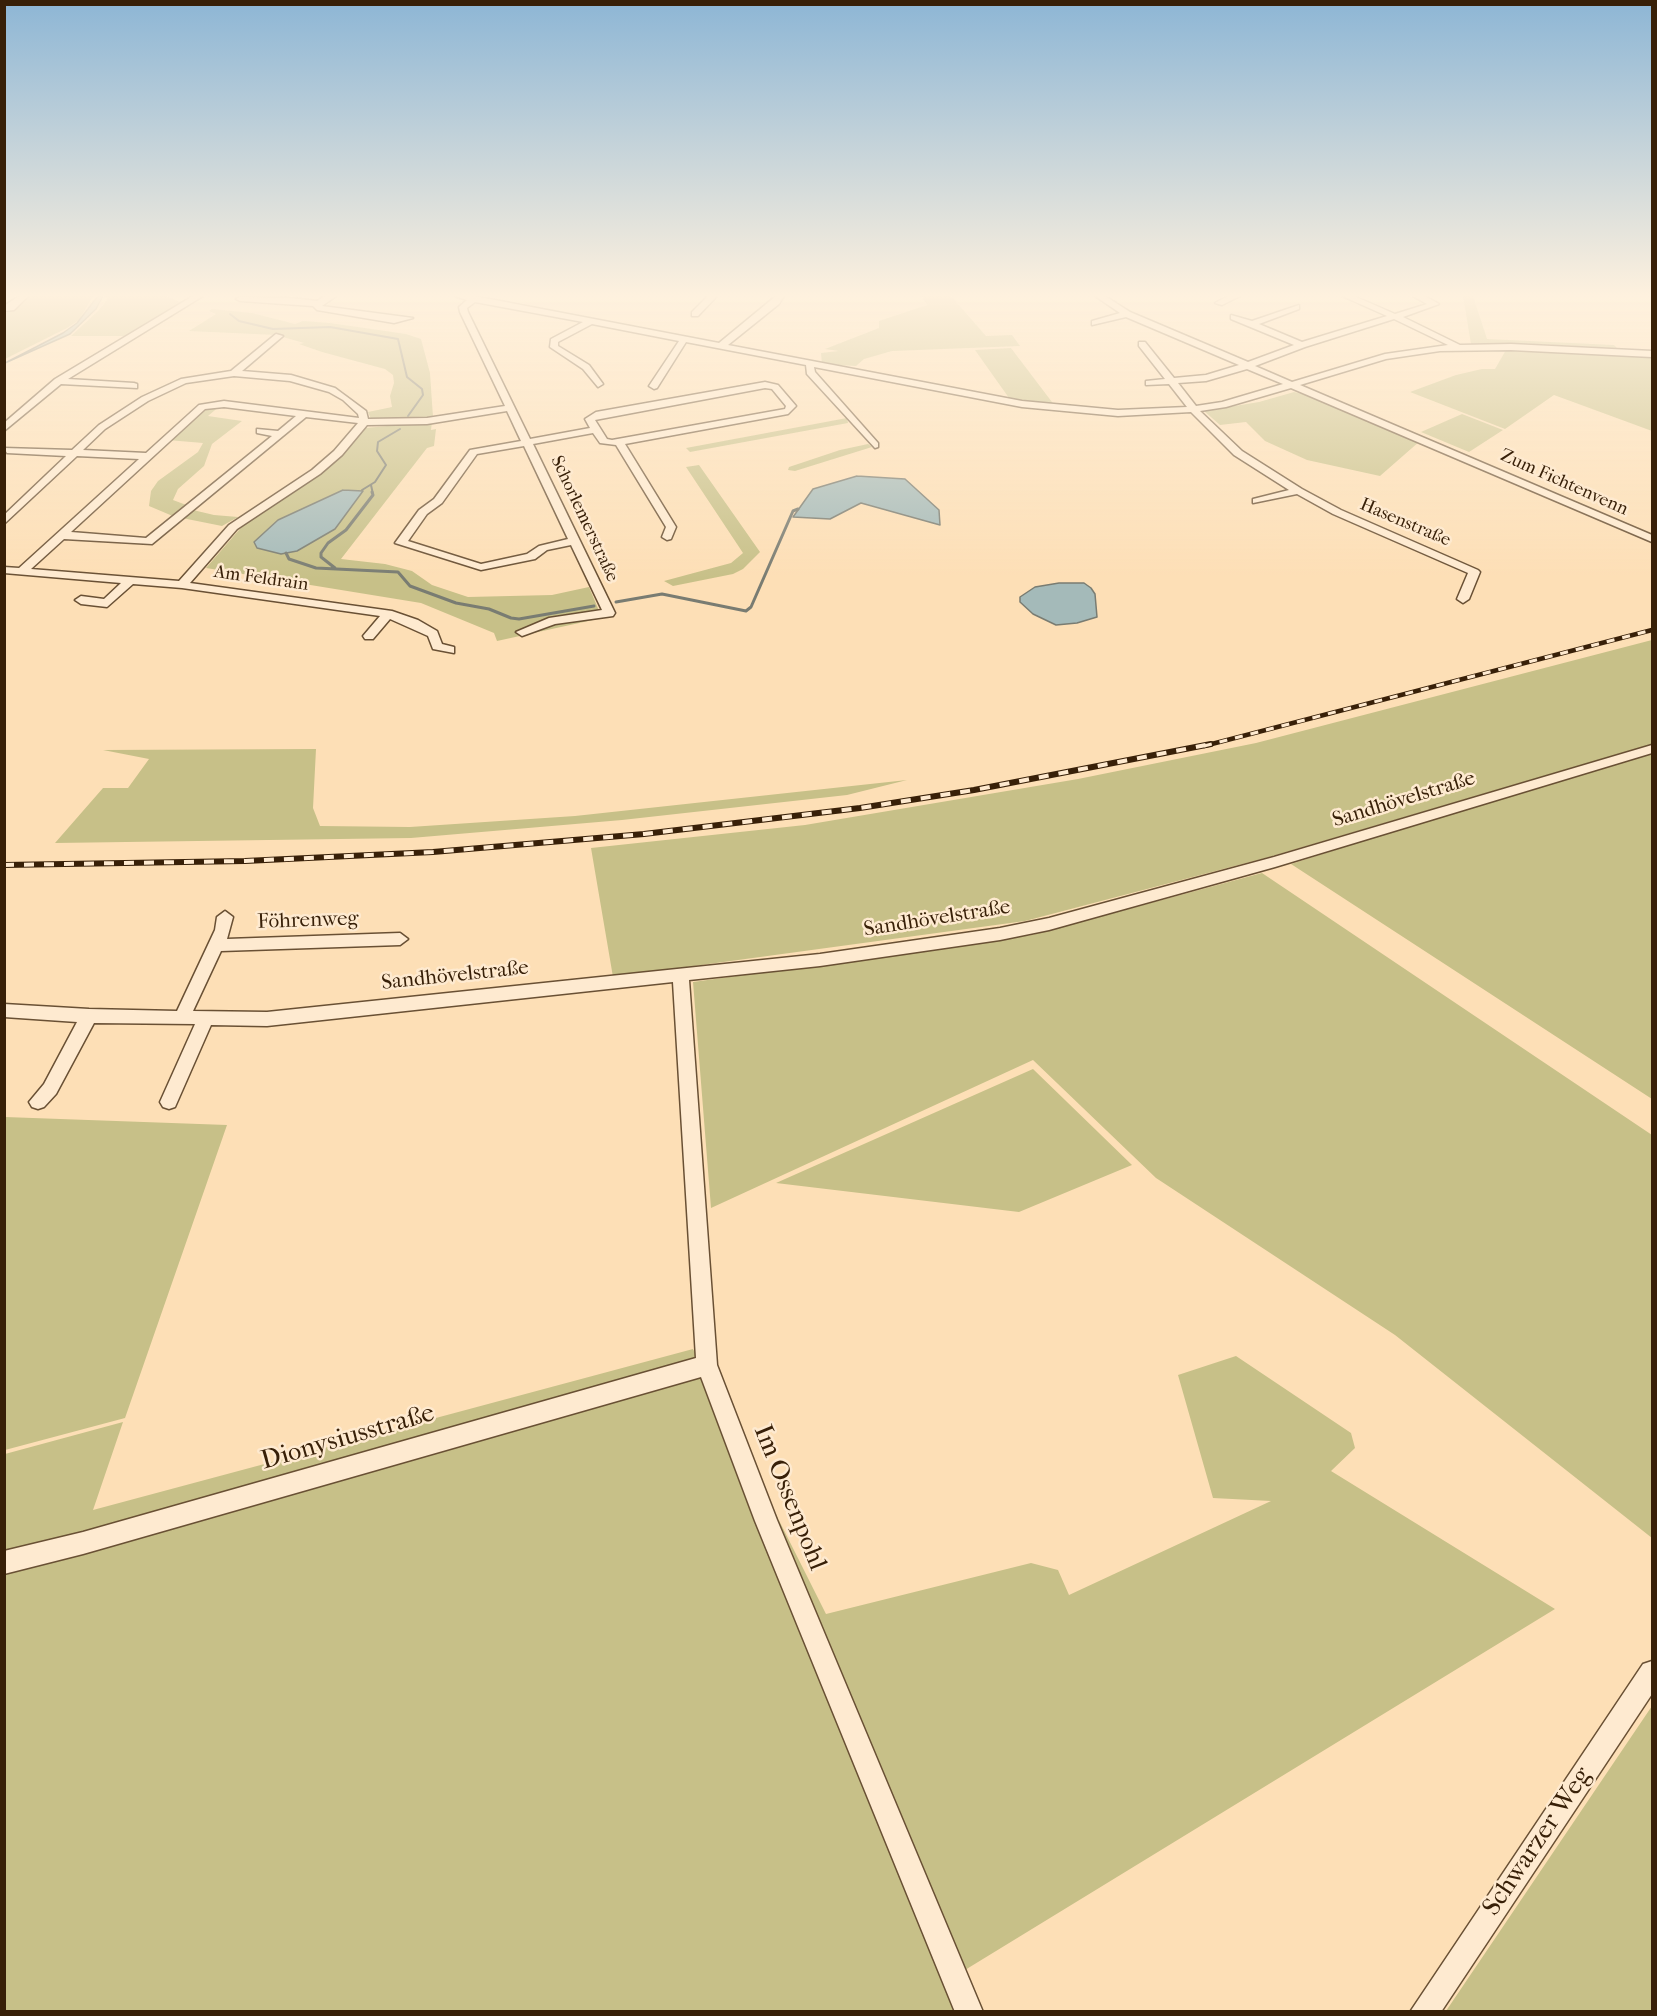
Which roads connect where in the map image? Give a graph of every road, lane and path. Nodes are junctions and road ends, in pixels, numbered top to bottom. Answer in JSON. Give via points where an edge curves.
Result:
{"nodes":[{"id":1,"x":48,"y":390,"type":"edge"},
{"id":2,"x":163,"y":390,"type":"edge"},
{"id":3,"x":332,"y":390,"type":"edge"},
{"id":4,"x":501,"y":390,"type":"edge"},
{"id":5,"x":736,"y":390,"type":"edge"},
{"id":6,"x":778,"y":390,"type":"edge"},
{"id":7,"x":826,"y":390,"type":"edge"},
{"id":8,"x":953,"y":390,"type":"edge"},
{"id":9,"x":1181,"y":390,"type":"edge"},
{"id":10,"x":1282,"y":390,"type":"edge"},
{"id":11,"x":1306,"y":390,"type":"edge"},
{"id":12,"x":34,"y":402,"type":"junction"},
{"id":13,"x":510,"y":408,"type":"junction"},
{"id":14,"x":25,"y":410,"type":"junction"},
{"id":15,"x":1197,"y":410,"type":"junction"},
{"id":16,"x":4,"y":411,"type":"edge"},
{"id":17,"x":304,"y":414,"type":"junction"},
{"id":18,"x":364,"y":422,"type":"junction"},
{"id":19,"x":4,"y":428,"type":"edge"},
{"id":20,"x":596,"y":430,"type":"junction"},
{"id":21,"x":260,"y":431,"type":"dead end"},
{"id":22,"x":281,"y":434,"type":"junction"},
{"id":23,"x":527,"y":442,"type":"junction"},
{"id":24,"x":619,"y":442,"type":"junction"},
{"id":25,"x":875,"y":445,"type":"dead end"},
{"id":26,"x":5,"y":448,"type":"edge"},
{"id":27,"x":74,"y":452,"type":"junction"},
{"id":28,"x":146,"y":456,"type":"junction"},
{"id":29,"x":1298,"y":491,"type":"junction"},
{"id":30,"x":1257,"y":501,"type":"dead end"},
{"id":31,"x":4,"y":521,"type":"edge"},
{"id":32,"x":61,"y":535,"type":"junction"},
{"id":33,"x":667,"y":537,"type":"dead end"},
{"id":34,"x":1653,"y":540,"type":"edge"},
{"id":35,"x":574,"y":542,"type":"junction"},
{"id":36,"x":4,"y":570,"type":"edge"},
{"id":37,"x":22,"y":571,"type":"junction"},
{"id":38,"x":129,"y":581,"type":"junction"},
{"id":39,"x":182,"y":585,"type":"junction"},
{"id":40,"x":1463,"y":599,"type":"dead end"},
{"id":41,"x":81,"y":600,"type":"dead end"},
{"id":42,"x":388,"y":614,"type":"junction"},
{"id":43,"x":522,"y":632,"type":"dead end"},
{"id":44,"x":369,"y":636,"type":"dead end"},
{"id":45,"x":450,"y":650,"type":"dead end"},
{"id":46,"x":1653,"y":749,"type":"edge"},
{"id":47,"x":225,"y":917,"type":"dead end"},
{"id":48,"x":400,"y":939,"type":"dead end"},
{"id":49,"x":216,"y":945,"type":"junction"},
{"id":50,"x":681,"y":976,"type":"junction"},
{"id":51,"x":4,"y":1010,"type":"edge"},
{"id":52,"x":89,"y":1016,"type":"junction"},
{"id":53,"x":182,"y":1018,"type":"junction"},
{"id":54,"x":206,"y":1018,"type":"junction"},
{"id":55,"x":38,"y":1102,"type":"dead end"},
{"id":56,"x":169,"y":1102,"type":"dead end"},
{"id":57,"x":707,"y":1365,"type":"junction"},
{"id":58,"x":4,"y":1563,"type":"edge"},
{"id":59,"x":1653,"y":1673,"type":"edge"},
{"id":60,"x":969,"y":2012,"type":"edge"},
{"id":61,"x":1424,"y":2012,"type":"edge"}],
"edges":[{"from":1,"to":12,"type":"street"},
{"from":2,"to":27,"type":"street","via":[[102,427]]},
{"from":3,"to":18,"type":"street","via":[[363,413]]},
{"from":4,"to":13,"type":"street","name":"Schorlemerstraße"},
{"from":5,"to":20,"type":"street","via":[[596,415],[590,419]]},
{"from":6,"to":24,"type":"street","via":[[791,406],[789,411]]},
{"from":7,"to":25,"type":"street"},
{"from":8,"to":15,"type":"street","via":[[1045,407],[1118,413]]},
{"from":9,"to":15,"type":"street","name":"Hasenstraße"},
{"from":10,"to":15,"type":"street"},
{"from":11,"to":34,"type":"street","name":"Zum Fichtenvenn"},
{"from":12,"to":14,"type":"street"},
{"from":12,"to":26,"type":"street","via":[[39,403],[36,411]]},
{"from":13,"to":18,"type":"street","via":[[418,422]]},
{"from":13,"to":23,"type":"street","name":"Schorlemerstraße"},
{"from":14,"to":16,"type":"street"},
{"from":14,"to":19,"type":"street"},
{"from":15,"to":29,"type":"street","name":"Hasenstraße","via":[[1238,453]]},
{"from":17,"to":18,"type":"street"},
{"from":17,"to":22,"type":"street"},
{"from":17,"to":28,"type":"street","via":[[208,405],[195,411]]},
{"from":18,"to":39,"type":"street","via":[[316,472],[233,527]]},
{"from":20,"to":23,"type":"street"},
{"from":20,"to":24,"type":"street","via":[[603,441]]},
{"from":21,"to":22,"type":"street"},
{"from":22,"to":32,"type":"street","via":[[148,542]]},
{"from":23,"to":35,"type":"street","name":"Schorlemerstraße"},
{"from":23,"to":35,"type":"street","via":[[474,452],[401,543],[481,567],[531,557],[543,548]]},
{"from":24,"to":33,"type":"street","via":[[671,527]]},
{"from":26,"to":27,"type":"street"},
{"from":27,"to":28,"type":"street"},
{"from":27,"to":31,"type":"street"},
{"from":28,"to":32,"type":"street"},
{"from":29,"to":30,"type":"street"},
{"from":29,"to":40,"type":"street","name":"Hasenstraße","via":[[1474,572]]},
{"from":32,"to":37,"type":"street"},
{"from":35,"to":43,"type":"street","name":"Schorlemerstraße","via":[[609,613],[559,619]]},
{"from":36,"to":37,"type":"street","name":"Am Feldrain"},
{"from":37,"to":38,"type":"street","name":"Am Feldrain"},
{"from":38,"to":39,"type":"street","name":"Am Feldrain"},
{"from":38,"to":41,"type":"street","via":[[106,603]]},
{"from":39,"to":42,"type":"street","name":"Am Feldrain"},
{"from":42,"to":44,"type":"street"},
{"from":42,"to":45,"type":"street","name":"Am Feldrain","via":[[434,634],[437,646]]},
{"from":46,"to":50,"type":"street","name":"Sandhövelstraße","via":[[1275,862],[1049,924],[820,960]]},
{"from":47,"to":49,"type":"street"},
{"from":48,"to":49,"type":"street","name":"Föhrenweg"},
{"from":49,"to":53,"type":"street"},
{"from":50,"to":54,"type":"street","name":"Sandhövelstraße","via":[[267,1019]]},
{"from":50,"to":57,"type":"street","name":"Im Ossenpohl"},
{"from":51,"to":52,"type":"street","name":"Sandhövelstraße"},
{"from":52,"to":53,"type":"street","name":"Sandhövelstraße"},
{"from":52,"to":55,"type":"street","via":[[50,1089]]},
{"from":53,"to":54,"type":"street","name":"Sandhövelstraße"},
{"from":54,"to":56,"type":"street"},
{"from":57,"to":58,"type":"street","name":"Dionysiusstraße"},
{"from":57,"to":60,"type":"street","name":"Im Ossenpohl","via":[[766,1521]]},
{"from":59,"to":61,"type":"street","name":"Schwarzer Weg"}]}
